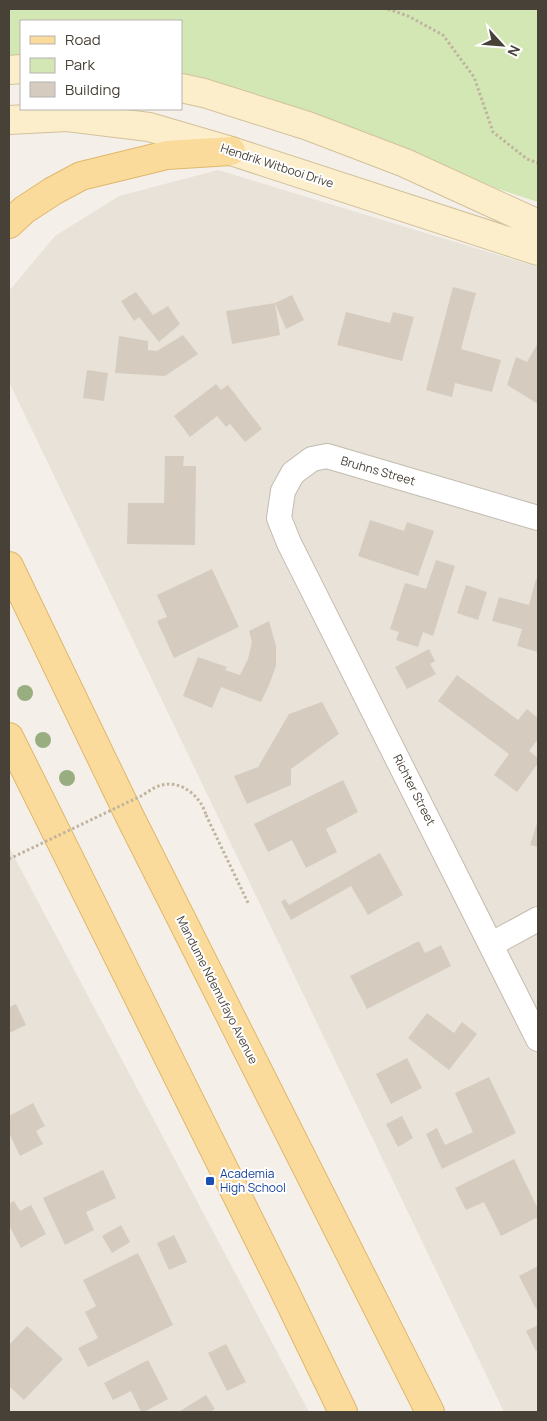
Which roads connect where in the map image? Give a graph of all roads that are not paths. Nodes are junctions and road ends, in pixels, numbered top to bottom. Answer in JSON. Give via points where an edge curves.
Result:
{"nodes":[{"id":1,"x":182,"y":88,"type":"edge"},
{"id":2,"x":9,"y":120,"type":"edge"},
{"id":3,"x":231,"y":151,"type":"junction"},
{"id":4,"x":9,"y":224,"type":"edge"},
{"id":5,"x":538,"y":224,"type":"edge"},
{"id":6,"x":538,"y":251,"type":"edge"},
{"id":7,"x":538,"y":518,"type":"edge"},
{"id":8,"x":289,"y":543,"type":"joint"},
{"id":9,"x":9,"y":566,"type":"edge"},
{"id":10,"x":9,"y":737,"type":"edge"},
{"id":11,"x":538,"y":919,"type":"edge"},
{"id":12,"x":492,"y":944,"type":"junction"},
{"id":13,"x":538,"y":1038,"type":"edge"},
{"id":14,"x":343,"y":1412,"type":"edge"},
{"id":15,"x":430,"y":1412,"type":"edge"}],
"edges":[{"from":1,"to":5,"type":"main road","via":[[326,132],[405,163]]},
{"from":2,"to":3,"type":"main road","name":"Hendrik Witbooi Drive","via":[[66,117],[149,127]]},
{"from":3,"to":4,"type":"main road","via":[[167,155],[81,176],[24,210]]},
{"from":3,"to":6,"type":"main road","name":"Hendrik Witbooi Drive"},
{"from":7,"to":8,"type":"street","name":"Bruhns Street","via":[[327,456],[312,459],[293,473],[283,491],[279,518]]},
{"from":8,"to":12,"type":"street","name":"Richter Street"},
{"from":9,"to":15,"type":"main road","name":"Mandume Ndemufayo Avenue","via":[[135,826]]},
{"from":10,"to":14,"type":"main road"},
{"from":11,"to":12,"type":"street"},
{"from":12,"to":13,"type":"street","name":"Richter Street"}]}
